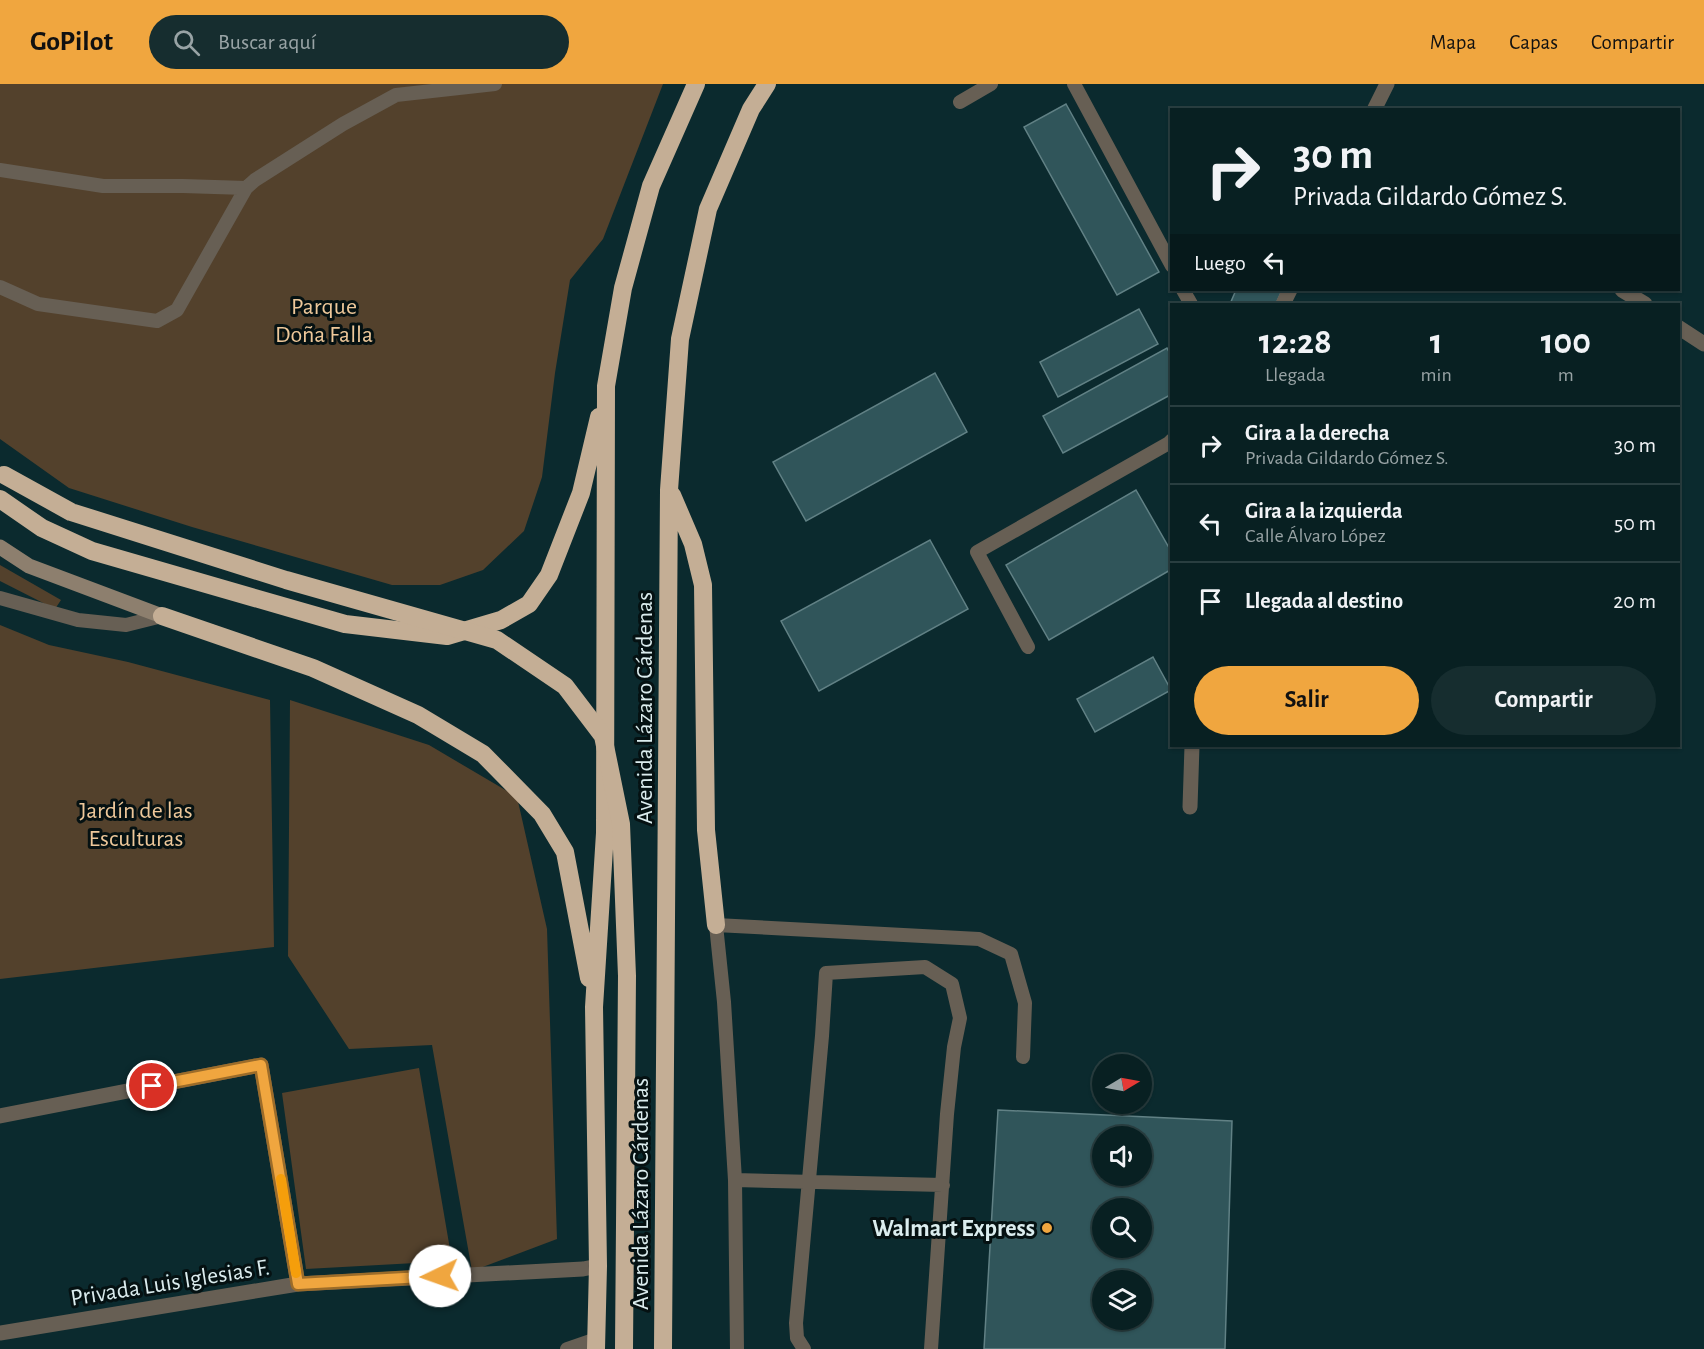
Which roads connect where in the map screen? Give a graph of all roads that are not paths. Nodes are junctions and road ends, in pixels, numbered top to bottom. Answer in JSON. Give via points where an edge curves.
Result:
{"nodes":[{"id":1,"x":495,"y":84,"type":"edge"},
{"id":2,"x":696,"y":84,"type":"edge"},
{"id":3,"x":767,"y":84,"type":"edge"},
{"id":4,"x":991,"y":84,"type":"edge"},
{"id":5,"x":1074,"y":84,"type":"edge"},
{"id":6,"x":1387,"y":84,"type":"edge"},
{"id":7,"x":960,"y":102,"type":"dead end"},
{"id":8,"x":1375,"y":108,"type":"edge"},
{"id":9,"x":0,"y":170,"type":"edge"},
{"id":10,"x":246,"y":188,"type":"junction"},
{"id":11,"x":1170,"y":262,"type":"edge"},
{"id":12,"x":0,"y":287,"type":"edge"},
{"id":13,"x":1624,"y":291,"type":"edge"},
{"id":14,"x":1643,"y":303,"type":"edge"},
{"id":15,"x":1680,"y":328,"type":"edge"},
{"id":16,"x":1704,"y":344,"type":"edge"},
{"id":17,"x":606,"y":386,"type":"junction"},
{"id":18,"x":1170,"y":442,"type":"edge"},
{"id":19,"x":2,"y":473,"type":"edge"},
{"id":20,"x":669,"y":490,"type":"junction"},
{"id":21,"x":0,"y":499,"type":"edge"},
{"id":22,"x":0,"y":547,"type":"edge"},
{"id":23,"x":0,"y":598,"type":"edge"},
{"id":24,"x":162,"y":616,"type":"junction"},
{"id":25,"x":1028,"y":646,"type":"dead end"},
{"id":26,"x":1192,"y":747,"type":"edge"},
{"id":27,"x":1190,"y":807,"type":"dead end"},
{"id":28,"x":716,"y":925,"type":"junction"},
{"id":29,"x":594,"y":1007,"type":"junction"},
{"id":30,"x":1023,"y":1058,"type":"dead end"},
{"id":31,"x":0,"y":1116,"type":"edge"},
{"id":32,"x":735,"y":1180,"type":"junction"},
{"id":33,"x":809,"y":1182,"type":"junction"},
{"id":34,"x":943,"y":1185,"type":"junction"},
{"id":35,"x":598,"y":1266,"type":"junction"},
{"id":36,"x":298,"y":1284,"type":"junction"},
{"id":37,"x":0,"y":1333,"type":"edge"},
{"id":38,"x":800,"y":1343,"type":"edge"},
{"id":39,"x":596,"y":1344,"type":"edge"},
{"id":40,"x":567,"y":1349,"type":"edge"},
{"id":41,"x":624,"y":1349,"type":"edge"},
{"id":42,"x":663,"y":1349,"type":"edge"},
{"id":43,"x":737,"y":1349,"type":"edge"},
{"id":44,"x":788,"y":1349,"type":"edge"},
{"id":45,"x":931,"y":1349,"type":"edge"}],
"edges":[{"from":1,"to":10,"type":"lane","via":[[396,95],[343,124]]},
{"from":2,"to":17,"type":"highway","name":"Avenida Lázaro Cárdenas","via":[[651,186],[623,288]]},
{"from":3,"to":20,"type":"highway","name":"Avenida Lázaro Cárdenas","via":[[708,209],[680,339]]},
{"from":4,"to":7,"type":"lane"},
{"from":5,"to":11,"type":"lane"},
{"from":6,"to":8,"type":"street"},
{"from":9,"to":10,"type":"lane","via":[[103,186]]},
{"from":10,"to":12,"type":"lane","via":[[177,310],[157,321],[38,304]]},
{"from":13,"to":14,"type":"street"},
{"from":15,"to":16,"type":"street"},
{"from":17,"to":21,"type":"highway","via":[[581,493],[549,575],[529,604],[501,620],[447,636],[345,624],[92,551],[42,528]]},
{"from":17,"to":29,"type":"highway","name":"Avenida Lázaro Cárdenas","via":[[605,833]]},
{"from":18,"to":25,"type":"lane","via":[[977,552]]},
{"from":19,"to":41,"type":"highway","bridge":true,"via":[[71,512],[286,580],[497,640],[565,686],[603,736],[621,824],[627,976]]},
{"from":20,"to":28,"type":"highway","via":[[693,544],[703,585],[706,830]]},
{"from":20,"to":42,"type":"highway","name":"Avenida Lázaro Cárdenas"},
{"from":22,"to":24,"type":"main road","via":[[29,566]]},
{"from":23,"to":24,"type":"lane","via":[[78,620],[126,625]]},
{"from":24,"to":29,"type":"highway","via":[[314,668],[418,715],[483,754],[542,814],[565,852]]},
{"from":26,"to":27,"type":"street"},
{"from":28,"to":30,"type":"lane","via":[[979,939],[1011,954],[1025,1003]]},
{"from":28,"to":32,"type":"lane"},
{"from":29,"to":35,"type":"highway","name":"Avenida Lázaro Cárdenas"},
{"from":31,"to":36,"type":"street","via":[[261,1065]]},
{"from":32,"to":33,"type":"lane"},
{"from":32,"to":43,"type":"lane"},
{"from":33,"to":34,"type":"lane"},
{"from":33,"to":34,"type":"lane","via":[[826,973],[925,967],[952,984],[960,1018],[947,1114]]},
{"from":33,"to":38,"type":"lane","via":[[796,1323]]},
{"from":34,"to":45,"type":"lane"},
{"from":35,"to":36,"type":"street","name":"Privada Luis Iglesias F."},
{"from":35,"to":39,"type":"highway","name":"Avenida Lázaro Cárdenas"},
{"from":36,"to":37,"type":"street","name":"Privada Luis Iglesias F."},
{"from":38,"to":44,"type":"lane"},
{"from":39,"to":40,"type":"lane"}]}
